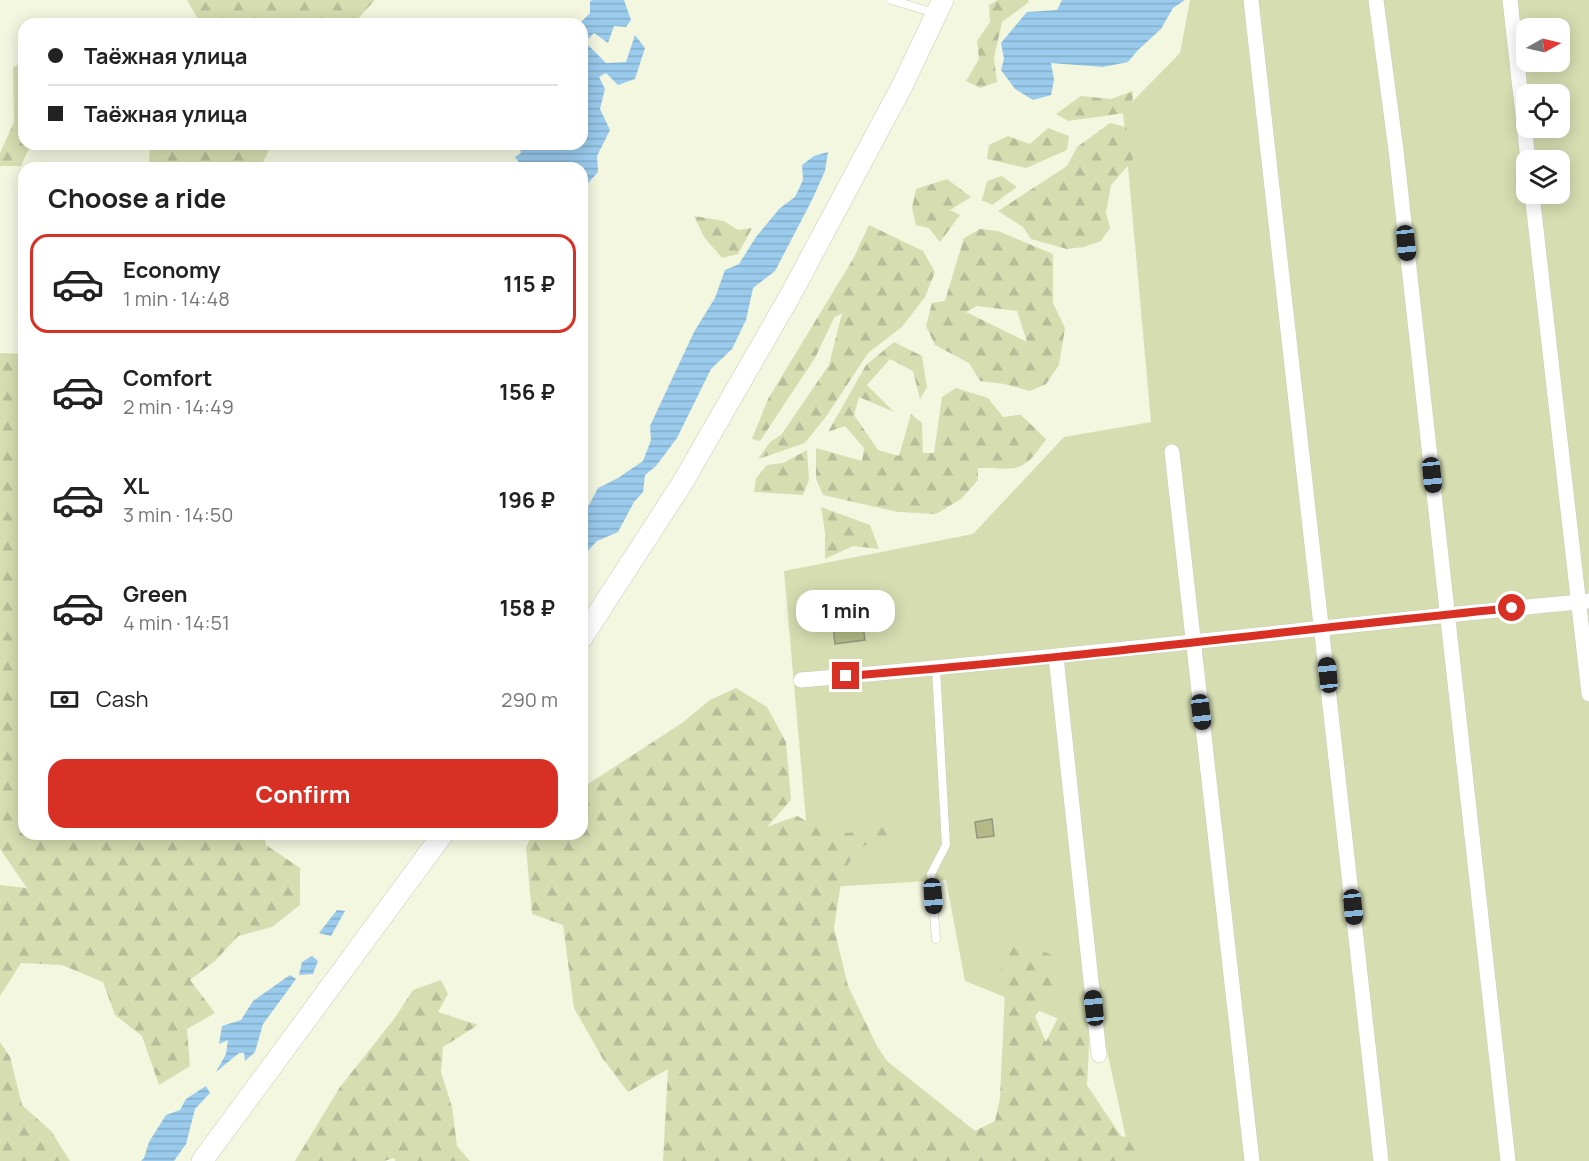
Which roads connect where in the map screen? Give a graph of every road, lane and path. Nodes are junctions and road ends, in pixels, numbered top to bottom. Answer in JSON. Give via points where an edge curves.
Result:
{"nodes":[{"id":1,"x":891,"y":0,"type":"edge"},
{"id":2,"x":1251,"y":0,"type":"edge"},
{"id":3,"x":1376,"y":0,"type":"edge"},
{"id":4,"x":1510,"y":0,"type":"edge"},
{"id":5,"x":940,"y":7,"type":"edge"},
{"id":6,"x":1527,"y":150,"type":"edge"},
{"id":7,"x":1533,"y":204,"type":"edge"},
{"id":8,"x":1172,"y":452,"type":"dead end"},
{"id":9,"x":1583,"y":602,"type":"edge"},
{"id":10,"x":1447,"y":615,"type":"junction"},
{"id":11,"x":588,"y":629,"type":"edge"},
{"id":12,"x":1323,"y":629,"type":"junction"},
{"id":13,"x":1193,"y":641,"type":"junction"},
{"id":14,"x":1056,"y":657,"type":"junction"},
{"id":15,"x":936,"y":669,"type":"junction"},
{"id":16,"x":801,"y":680,"type":"dead end"},
{"id":17,"x":1589,"y":694,"type":"edge"},
{"id":18,"x":440,"y":840,"type":"edge"},
{"id":19,"x":936,"y":939,"type":"dead end"},
{"id":20,"x":1099,"y":1055,"type":"dead end"},
{"id":21,"x":202,"y":1161,"type":"edge"},
{"id":22,"x":1252,"y":1161,"type":"edge"},
{"id":23,"x":1381,"y":1161,"type":"edge"},
{"id":24,"x":1508,"y":1161,"type":"edge"}],
"edges":[{"from":1,"to":5,"type":"lane"},
{"from":2,"to":12,"type":"street"},
{"from":3,"to":10,"type":"street"},
{"from":4,"to":6,"type":"street"},
{"from":5,"to":11,"type":"main road","via":[[791,294],[683,482]]},
{"from":7,"to":9,"type":"street"},
{"from":8,"to":13,"type":"street"},
{"from":9,"to":10,"type":"street"},
{"from":9,"to":17,"type":"street"},
{"from":10,"to":12,"type":"street"},
{"from":10,"to":24,"type":"street"},
{"from":12,"to":13,"type":"street"},
{"from":12,"to":23,"type":"street"},
{"from":13,"to":14,"type":"street"},
{"from":13,"to":22,"type":"street"},
{"from":14,"to":15,"type":"street"},
{"from":14,"to":20,"type":"street"},
{"from":15,"to":16,"type":"street"},
{"from":15,"to":19,"type":"lane","via":[[946,845],[931,874]]},
{"from":18,"to":21,"type":"main road"}]}
